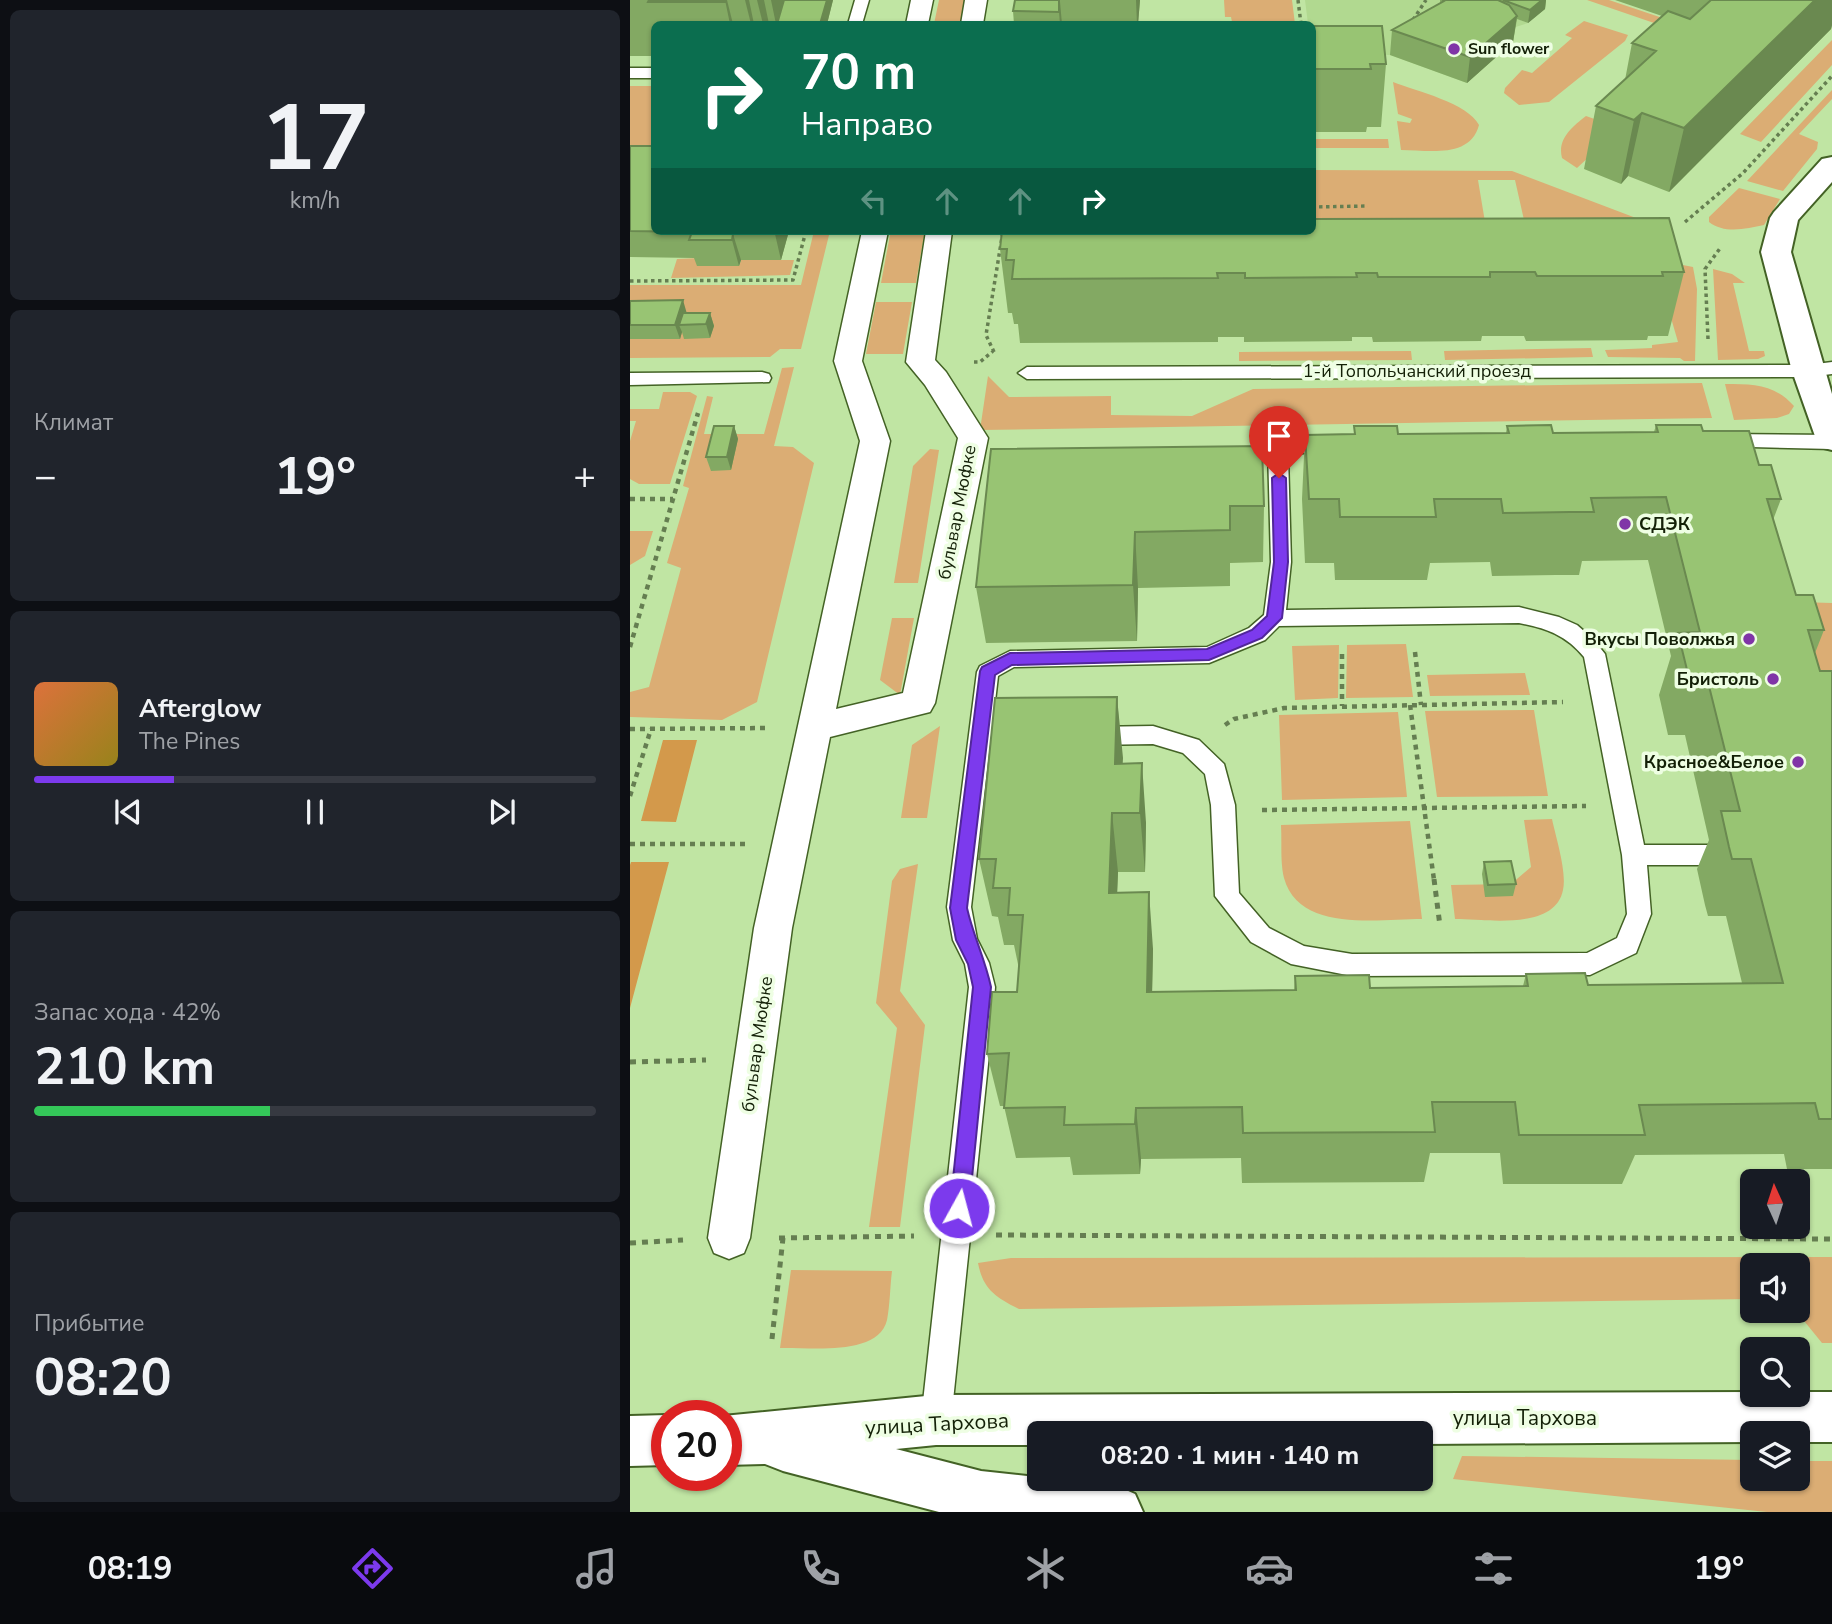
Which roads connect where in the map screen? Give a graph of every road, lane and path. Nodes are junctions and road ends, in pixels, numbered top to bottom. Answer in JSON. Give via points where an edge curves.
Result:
{"nodes":[{"id":1,"x":862,"y":0,"type":"edge"},
{"id":2,"x":922,"y":0,"type":"edge"},
{"id":3,"x":976,"y":0,"type":"edge"},
{"id":4,"x":1298,"y":0,"type":"edge"},
{"id":5,"x":1426,"y":0,"type":"edge"},
{"id":6,"x":856,"y":21,"type":"edge"},
{"id":7,"x":918,"y":21,"type":"edge"},
{"id":8,"x":972,"y":21,"type":"edge"},
{"id":9,"x":1301,"y":21,"type":"edge"},
{"id":10,"x":1407,"y":29,"type":"edge"},
{"id":11,"x":651,"y":73,"type":"edge"},
{"id":12,"x":630,"y":74,"type":"edge"},
{"id":13,"x":1832,"y":76,"type":"edge"},
{"id":14,"x":1832,"y":165,"type":"edge"},
{"id":15,"x":1368,"y":206,"type":"dead end"},
{"id":16,"x":1316,"y":207,"type":"edge"},
{"id":17,"x":1685,"y":222,"type":"dead end"},
{"id":18,"x":805,"y":235,"type":"edge"},
{"id":19,"x":874,"y":235,"type":"edge"},
{"id":20,"x":938,"y":235,"type":"edge"},
{"id":21,"x":1002,"y":235,"type":"edge"},
{"id":22,"x":630,"y":281,"type":"edge"},
{"id":23,"x":980,"y":362,"type":"dead end"},
{"id":24,"x":1820,"y":370,"type":"edge"},
{"id":25,"x":1027,"y":373,"type":"dead end"},
{"id":26,"x":709,"y":378,"type":"junction"},
{"id":27,"x":762,"y":378,"type":"dead end"},
{"id":28,"x":630,"y":379,"type":"edge"},
{"id":29,"x":1832,"y":440,"type":"edge"},
{"id":30,"x":1697,"y":441,"type":"edge"},
{"id":31,"x":1361,"y":443,"type":"edge"},
{"id":32,"x":630,"y":499,"type":"edge"},
{"id":33,"x":673,"y":499,"type":"junction"},
{"id":34,"x":1411,"y":616,"type":"junction"},
{"id":35,"x":1342,"y":617,"type":"junction"},
{"id":36,"x":1274,"y":618,"type":"junction"},
{"id":37,"x":630,"y":648,"type":"edge"},
{"id":38,"x":1603,"y":701,"type":"junction"},
{"id":39,"x":1410,"y":705,"type":"junction"},
{"id":40,"x":1421,"y":705,"type":"junction"},
{"id":41,"x":1342,"y":706,"type":"junction"},
{"id":42,"x":815,"y":727,"type":"junction"},
{"id":43,"x":630,"y":729,"type":"edge"},
{"id":44,"x":650,"y":729,"type":"junction"},
{"id":45,"x":1074,"y":736,"type":"edge"},
{"id":46,"x":1191,"y":746,"type":"junction"},
{"id":47,"x":630,"y":796,"type":"edge"},
{"id":48,"x":1624,"y":805,"type":"junction"},
{"id":49,"x":1424,"y":809,"type":"junction"},
{"id":50,"x":1223,"y":811,"type":"junction"},
{"id":51,"x":630,"y":844,"type":"edge"},
{"id":52,"x":791,"y":844,"type":"junction"},
{"id":53,"x":1634,"y":855,"type":"junction"},
{"id":54,"x":1713,"y":855,"type":"dead end"},
{"id":55,"x":1446,"y":964,"type":"junction"},
{"id":56,"x":754,"y":1059,"type":"junction"},
{"id":57,"x":630,"y":1062,"type":"edge"},
{"id":58,"x":956,"y":1235,"type":"junction"},
{"id":59,"x":729,"y":1238,"type":"joint"},
{"id":60,"x":783,"y":1238,"type":"junction"},
{"id":61,"x":1832,"y":1239,"type":"edge"},
{"id":62,"x":772,"y":1339,"type":"dead end"},
{"id":63,"x":1832,"y":1417,"type":"edge"},
{"id":64,"x":936,"y":1420,"type":"junction"},
{"id":65,"x":651,"y":1440,"type":"edge"},
{"id":66,"x":742,"y":1440,"type":"edge"},
{"id":67,"x":630,"y":1441,"type":"edge"},
{"id":68,"x":1117,"y":1512,"type":"edge"}],
"edges":[{"from":1,"to":6,"type":"lane"},
{"from":2,"to":7,"type":"street"},
{"from":3,"to":8,"type":"street"},
{"from":4,"to":9,"type":"path"},
{"from":5,"to":10,"type":"path"},
{"from":11,"to":12,"type":"lane"},
{"from":13,"to":17,"type":"path","via":[[1743,173]]},
{"from":14,"to":24,"type":"main road","via":[[1784,218],[1776,252]]},
{"from":15,"to":16,"type":"path"},
{"from":18,"to":22,"type":"path","via":[[793,280]]},
{"from":19,"to":42,"type":"street","name":"бульвар Мюфке","via":[[848,361],[875,441]]},
{"from":20,"to":42,"type":"street","name":"бульвар Мюфке","via":[[920,362],[973,438],[918,703]]},
{"from":21,"to":23,"type":"path","via":[[986,335],[993,351]]},
{"from":24,"to":25,"type":"lane","name":"1-й Топольчанский проезд"},
{"from":24,"to":29,"type":"main road"},
{"from":26,"to":27,"type":"lane"},
{"from":26,"to":28,"type":"lane"},
{"from":26,"to":33,"type":"path"},
{"from":29,"to":30,"type":"lane"},
{"from":31,"to":36,"type":"lane","via":[[1272,449],[1281,562]]},
{"from":32,"to":33,"type":"path"},
{"from":33,"to":37,"type":"path"},
{"from":34,"to":35,"type":"lane"},
{"from":34,"to":38,"type":"lane","via":[[1519,615],[1558,623],[1580,637],[1594,654]]},
{"from":34,"to":40,"type":"path"},
{"from":35,"to":36,"type":"lane"},
{"from":35,"to":41,"type":"path"},
{"from":36,"to":58,"type":"lane","via":[[1257,634],[1209,654],[1010,659],[988,671],[989,736],[959,908],[982,987]]},
{"from":38,"to":40,"type":"path"},
{"from":38,"to":48,"type":"lane"},
{"from":39,"to":40,"type":"path"},
{"from":39,"to":41,"type":"path"},
{"from":39,"to":49,"type":"path"},
{"from":41,"to":46,"type":"path","via":[[1284,708],[1234,719]]},
{"from":42,"to":44,"type":"path"},
{"from":42,"to":52,"type":"street","name":"бульвар Мюфке"},
{"from":43,"to":44,"type":"path"},
{"from":44,"to":47,"type":"path"},
{"from":45,"to":46,"type":"lane","via":[[1153,735]]},
{"from":46,"to":50,"type":"lane","via":[[1216,770]]},
{"from":48,"to":49,"type":"path"},
{"from":48,"to":53,"type":"lane"},
{"from":49,"to":50,"type":"path"},
{"from":49,"to":55,"type":"path"},
{"from":50,"to":55,"type":"lane","via":[[1227,896],[1260,935],[1300,956],[1352,965]]},
{"from":51,"to":52,"type":"path"},
{"from":52,"to":56,"type":"street","name":"бульвар Мюфке"},
{"from":53,"to":54,"type":"lane"},
{"from":53,"to":55,"type":"lane","via":[[1639,915],[1627,945],[1590,964]]},
{"from":56,"to":57,"type":"path"},
{"from":56,"to":59,"type":"street","name":"бульвар Мюфке"},
{"from":58,"to":60,"type":"path"},
{"from":58,"to":61,"type":"path"},
{"from":58,"to":64,"type":"lane"},
{"from":59,"to":60,"type":"path"},
{"from":60,"to":62,"type":"path"},
{"from":63,"to":64,"type":"main road","name":"улица Тархова"},
{"from":64,"to":66,"type":"main road","name":"улица Тархова"},
{"from":65,"to":67,"type":"main road"},
{"from":66,"to":68,"type":"main road","name":"улица Тархова","via":[[981,1497]]}]}
